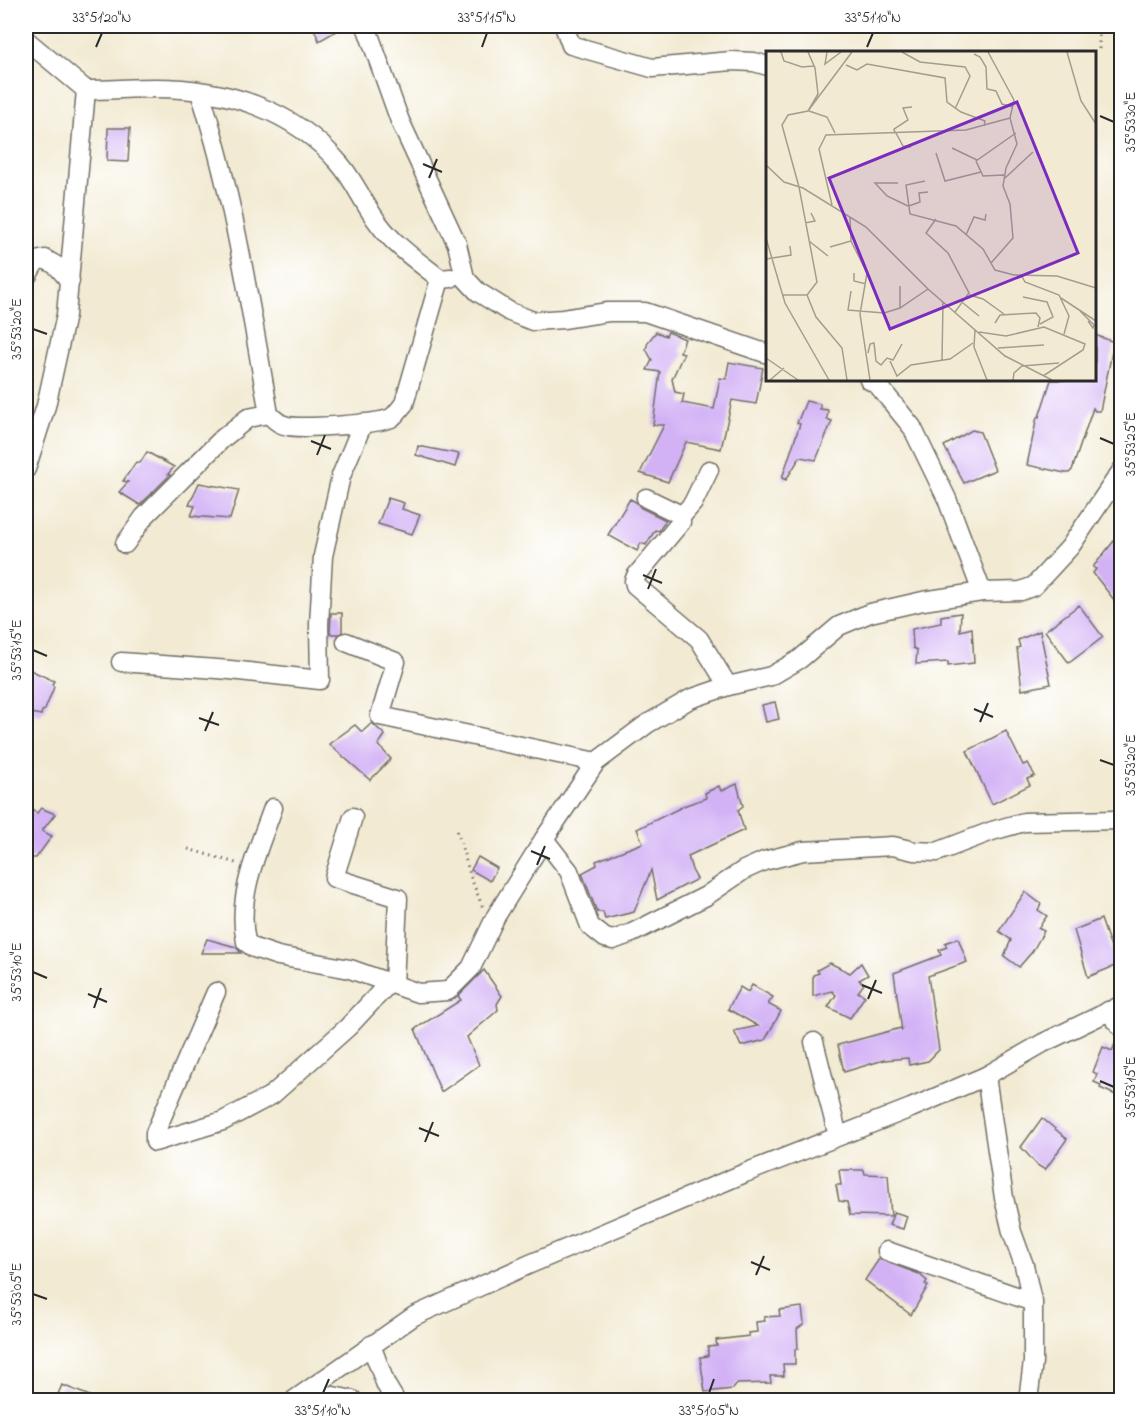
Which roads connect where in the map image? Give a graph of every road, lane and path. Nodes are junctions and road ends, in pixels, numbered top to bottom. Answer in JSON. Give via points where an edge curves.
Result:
{"nodes":[{"id":1,"x":366,"y":26,"type":"edge"},
{"id":2,"x":564,"y":26,"type":"edge"},
{"id":3,"x":1100,"y":26,"type":"edge"},
{"id":4,"x":26,"y":40,"type":"edge"},
{"id":5,"x":1099,"y":49,"type":"dead end"},
{"id":6,"x":766,"y":65,"type":"edge"},
{"id":7,"x":86,"y":90,"type":"junction"},
{"id":8,"x":200,"y":92,"type":"junction"},
{"id":9,"x":26,"y":278,"type":"edge"},
{"id":10,"x":465,"y":278,"type":"junction"},
{"id":11,"x":440,"y":279,"type":"junction"},
{"id":12,"x":70,"y":280,"type":"junction"},
{"id":13,"x":766,"y":353,"type":"edge"},
{"id":14,"x":871,"y":381,"type":"edge"},
{"id":15,"x":270,"y":414,"type":"junction"},
{"id":16,"x":363,"y":423,"type":"junction"},
{"id":17,"x":26,"y":470,"type":"edge"},
{"id":18,"x":709,"y":470,"type":"dead end"},
{"id":19,"x":1122,"y":470,"type":"edge"},
{"id":20,"x":646,"y":498,"type":"dead end"},
{"id":21,"x":681,"y":517,"type":"junction"},
{"id":22,"x":125,"y":544,"type":"dead end"},
{"id":23,"x":982,"y":592,"type":"junction"},
{"id":24,"x":346,"y":642,"type":"dead end"},
{"id":25,"x":121,"y":662,"type":"dead end"},
{"id":26,"x":728,"y":686,"type":"junction"},
{"id":27,"x":596,"y":762,"type":"junction"},
{"id":28,"x":273,"y":808,"type":"dead end"},
{"id":29,"x":353,"y":817,"type":"dead end"},
{"id":30,"x":1122,"y":822,"type":"edge"},
{"id":31,"x":457,"y":831,"type":"dead end"},
{"id":32,"x":544,"y":839,"type":"junction"},
{"id":33,"x":188,"y":849,"type":"dead end"},
{"id":34,"x":252,"y":868,"type":"junction"},
{"id":35,"x":489,"y":929,"type":"junction"},
{"id":36,"x":392,"y":983,"type":"junction"},
{"id":37,"x":216,"y":992,"type":"dead end"},
{"id":38,"x":1115,"y":1008,"type":"edge"},
{"id":39,"x":1122,"y":1028,"type":"edge"},
{"id":40,"x":814,"y":1042,"type":"dead end"},
{"id":41,"x":986,"y":1076,"type":"junction"},
{"id":42,"x":838,"y":1136,"type":"junction"},
{"id":43,"x":887,"y":1251,"type":"dead end"},
{"id":44,"x":1033,"y":1302,"type":"junction"},
{"id":45,"x":371,"y":1345,"type":"junction"},
{"id":46,"x":301,"y":1396,"type":"edge"},
{"id":47,"x":352,"y":1401,"type":"edge"},
{"id":48,"x":395,"y":1401,"type":"edge"},
{"id":49,"x":1029,"y":1401,"type":"edge"}],
"edges":[{"from":1,"to":10,"type":"street","via":[[400,121],[457,244]]},
{"from":2,"to":6,"type":"street","via":[[571,45],[652,68],[732,61]]},
{"from":3,"to":5,"type":"path"},
{"from":4,"to":7,"type":"street"},
{"from":7,"to":8,"type":"street","via":[[156,88]]},
{"from":7,"to":12,"type":"street"},
{"from":8,"to":11,"type":"street","via":[[241,99],[271,110],[309,135],[339,163],[379,225]]},
{"from":8,"to":15,"type":"street","via":[[221,166]]},
{"from":9,"to":12,"type":"street","via":[[36,261],[45,259]]},
{"from":10,"to":11,"type":"street"},
{"from":10,"to":13,"type":"street","via":[[478,292],[532,321],[645,312]]},
{"from":11,"to":16,"type":"street","via":[[404,404],[393,417]]},
{"from":12,"to":17,"type":"street","via":[[46,406]]},
{"from":14,"to":23,"type":"street","via":[[912,427],[947,499]]},
{"from":15,"to":16,"type":"street","via":[[286,426]]},
{"from":15,"to":22,"type":"street","via":[[248,418],[222,439],[144,517]]},
{"from":16,"to":25,"type":"street","via":[[341,476],[323,556],[320,680]]},
{"from":18,"to":21,"type":"street","via":[[693,503]]},
{"from":19,"to":23,"type":"street","via":[[1070,547],[1034,586],[1006,593]]},
{"from":20,"to":21,"type":"street"},
{"from":21,"to":26,"type":"street","via":[[681,522],[636,576],[635,585],[699,639]]},
{"from":23,"to":26,"type":"street","via":[[870,613],[839,626],[800,659],[771,676]]},
{"from":24,"to":27,"type":"street","via":[[396,662],[380,716]]},
{"from":26,"to":27,"type":"street","via":[[690,699],[647,723]]},
{"from":27,"to":32,"type":"street"},
{"from":28,"to":34,"type":"street"},
{"from":29,"to":36,"type":"street","via":[[334,878],[399,898]]},
{"from":30,"to":32,"type":"street","via":[[1024,822],[937,852],[893,846],[803,851],[744,870],[706,896],[613,940],[590,926],[569,871]]},
{"from":31,"to":35,"type":"path"},
{"from":32,"to":35,"type":"street"},
{"from":33,"to":34,"type":"path"},
{"from":34,"to":36,"type":"street","via":[[246,883],[246,942],[278,956],[350,969]]},
{"from":35,"to":36,"type":"street","via":[[471,968],[448,991],[418,993]]},
{"from":36,"to":37,"type":"street","via":[[272,1095],[223,1121],[155,1142],[155,1133]]},
{"from":38,"to":39,"type":"street"},
{"from":38,"to":41,"type":"street"},
{"from":40,"to":42,"type":"street"},
{"from":41,"to":42,"type":"street"},
{"from":41,"to":44,"type":"street","via":[[1004,1198]]},
{"from":42,"to":45,"type":"street","via":[[509,1273],[414,1316]]},
{"from":43,"to":44,"type":"street"},
{"from":44,"to":49,"type":"street"},
{"from":45,"to":46,"type":"street"},
{"from":45,"to":48,"type":"street"},
{"from":46,"to":47,"type":"street"}]}
